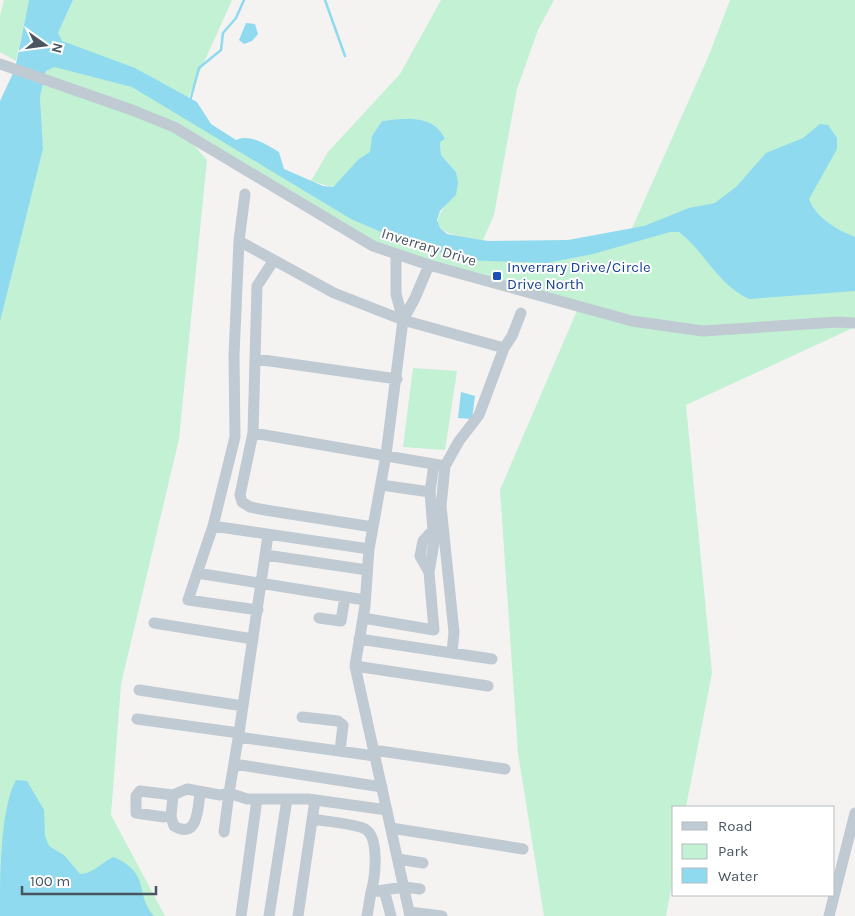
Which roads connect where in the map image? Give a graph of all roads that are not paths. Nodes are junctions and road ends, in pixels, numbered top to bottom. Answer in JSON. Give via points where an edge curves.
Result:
{"nodes":[{"id":1,"x":0,"y":64,"type":"edge"},
{"id":2,"x":245,"y":194,"type":"dead end"},
{"id":3,"x":239,"y":241,"type":"junction"},
{"id":4,"x":396,"y":254,"type":"junction"},
{"id":5,"x":274,"y":260,"type":"junction"},
{"id":6,"x":429,"y":265,"type":"junction"},
{"id":7,"x":396,"y":294,"type":"junction"},
{"id":8,"x":415,"y":298,"type":"junction"},
{"id":9,"x":521,"y":313,"type":"dead end"},
{"id":10,"x":403,"y":320,"type":"junction"},
{"id":11,"x":855,"y":323,"type":"edge"},
{"id":12,"x":504,"y":348,"type":"junction"},
{"id":13,"x":256,"y":359,"type":"junction"},
{"id":14,"x":397,"y":379,"type":"junction"},
{"id":15,"x":253,"y":433,"type":"junction"},
{"id":16,"x":386,"y":455,"type":"junction"},
{"id":17,"x":440,"y":465,"type":"junction"},
{"id":18,"x":381,"y":485,"type":"junction"},
{"id":19,"x":430,"y":492,"type":"junction"},
{"id":20,"x":213,"y":526,"type":"junction"},
{"id":21,"x":373,"y":527,"type":"junction"},
{"id":22,"x":268,"y":535,"type":"junction"},
{"id":23,"x":369,"y":549,"type":"junction"},
{"id":24,"x":266,"y":555,"type":"junction"},
{"id":25,"x":367,"y":570,"type":"junction"},
{"id":26,"x":197,"y":573,"type":"junction"},
{"id":27,"x":262,"y":583,"type":"junction"},
{"id":28,"x":345,"y":597,"type":"junction"},
{"id":29,"x":365,"y":600,"type":"junction"},
{"id":30,"x":258,"y":610,"type":"junction"},
{"id":31,"x":319,"y":618,"type":"dead end"},
{"id":32,"x":363,"y":618,"type":"junction"},
{"id":33,"x":154,"y":623,"type":"dead end"},
{"id":34,"x":434,"y":630,"type":"junction"},
{"id":35,"x":454,"y":632,"type":"junction"},
{"id":36,"x":253,"y":639,"type":"junction"},
{"id":37,"x":359,"y":639,"type":"junction"},
{"id":38,"x":452,"y":653,"type":"junction"},
{"id":39,"x":492,"y":659,"type":"dead end"},
{"id":40,"x":355,"y":666,"type":"junction"},
{"id":41,"x":488,"y":686,"type":"dead end"},
{"id":42,"x":139,"y":690,"type":"dead end"},
{"id":43,"x":243,"y":706,"type":"junction"},
{"id":44,"x":302,"y":717,"type":"dead end"},
{"id":45,"x":137,"y":718,"type":"dead end"},
{"id":46,"x":238,"y":735,"type":"junction"},
{"id":47,"x":340,"y":751,"type":"junction"},
{"id":48,"x":374,"y":753,"type":"junction"},
{"id":49,"x":234,"y":764,"type":"junction"},
{"id":50,"x":505,"y":769,"type":"dead end"},
{"id":51,"x":382,"y":788,"type":"junction"},
{"id":52,"x":200,"y":792,"type":"junction"},
{"id":53,"x":229,"y":793,"type":"junction"},
{"id":54,"x":172,"y":795,"type":"junction"},
{"id":55,"x":257,"y":799,"type":"junction"},
{"id":56,"x":287,"y":799,"type":"junction"},
{"id":57,"x":315,"y":800,"type":"junction"},
{"id":58,"x":387,"y":810,"type":"junction"},
{"id":59,"x":855,"y":813,"type":"edge"},
{"id":60,"x":164,"y":817,"type":"dead end"},
{"id":61,"x":312,"y":819,"type":"junction"},
{"id":62,"x":391,"y":828,"type":"junction"},
{"id":63,"x":224,"y":832,"type":"dead end"},
{"id":64,"x":523,"y":849,"type":"dead end"},
{"id":65,"x":398,"y":859,"type":"junction"},
{"id":66,"x":423,"y":863,"type":"dead end"},
{"id":67,"x":404,"y":887,"type":"junction"},
{"id":68,"x":420,"y":889,"type":"dead end"},
{"id":69,"x":384,"y":890,"type":"junction"},
{"id":70,"x":371,"y":892,"type":"junction"},
{"id":71,"x":835,"y":892,"type":"edge"},
{"id":72,"x":834,"y":896,"type":"edge"},
{"id":73,"x":410,"y":914,"type":"edge"},
{"id":74,"x":241,"y":916,"type":"edge"},
{"id":75,"x":269,"y":916,"type":"edge"},
{"id":76,"x":298,"y":916,"type":"edge"},
{"id":77,"x":367,"y":916,"type":"edge"},
{"id":78,"x":391,"y":916,"type":"edge"},
{"id":79,"x":442,"y":916,"type":"edge"},
{"id":80,"x":829,"y":916,"type":"edge"}],
"edges":[{"from":1,"to":4,"type":"street","name":"Inverrary Drive","via":[[174,127],[373,246]]},
{"from":2,"to":3,"type":"street"},
{"from":3,"to":5,"type":"street"},
{"from":3,"to":20,"type":"street","via":[[234,437]]},
{"from":4,"to":6,"type":"street","name":"Inverrary Drive"},
{"from":4,"to":7,"type":"street"},
{"from":5,"to":10,"type":"street","via":[[334,293]]},
{"from":5,"to":13,"type":"street","via":[[257,286]]},
{"from":6,"to":8,"type":"street"},
{"from":6,"to":11,"type":"street","name":"Inverrary Drive","via":[[632,321],[703,331]]},
{"from":7,"to":8,"type":"street"},
{"from":7,"to":10,"type":"street"},
{"from":8,"to":10,"type":"street"},
{"from":9,"to":12,"type":"street"},
{"from":10,"to":12,"type":"street"},
{"from":10,"to":14,"type":"street"},
{"from":12,"to":17,"type":"street","via":[[479,415]]},
{"from":13,"to":14,"type":"street"},
{"from":13,"to":15,"type":"street"},
{"from":14,"to":16,"type":"street"},
{"from":15,"to":16,"type":"street"},
{"from":15,"to":21,"type":"street","via":[[240,495],[242,502],[265,510]]},
{"from":16,"to":17,"type":"street"},
{"from":16,"to":18,"type":"street"},
{"from":17,"to":19,"type":"street"},
{"from":17,"to":35,"type":"street"},
{"from":18,"to":19,"type":"street"},
{"from":18,"to":21,"type":"street"},
{"from":19,"to":34,"type":"street","via":[[433,530],[423,541],[420,556],[429,572]]},
{"from":20,"to":22,"type":"street"},
{"from":20,"to":26,"type":"street"},
{"from":21,"to":23,"type":"street"},
{"from":22,"to":23,"type":"street"},
{"from":22,"to":24,"type":"street"},
{"from":23,"to":25,"type":"street"},
{"from":24,"to":25,"type":"street"},
{"from":24,"to":27,"type":"street"},
{"from":25,"to":29,"type":"street"},
{"from":26,"to":27,"type":"street"},
{"from":26,"to":30,"type":"street","via":[[188,600]]},
{"from":27,"to":28,"type":"street"},
{"from":27,"to":30,"type":"street"},
{"from":28,"to":29,"type":"street"},
{"from":28,"to":31,"type":"street","via":[[341,622]]},
{"from":29,"to":32,"type":"street"},
{"from":30,"to":36,"type":"street"},
{"from":32,"to":34,"type":"street"},
{"from":32,"to":37,"type":"street"},
{"from":33,"to":36,"type":"street"},
{"from":34,"to":35,"type":"street"},
{"from":35,"to":38,"type":"street"},
{"from":36,"to":43,"type":"street"},
{"from":37,"to":38,"type":"street"},
{"from":37,"to":40,"type":"street"},
{"from":38,"to":39,"type":"street"},
{"from":40,"to":41,"type":"street"},
{"from":40,"to":48,"type":"street"},
{"from":42,"to":43,"type":"street"},
{"from":43,"to":46,"type":"street"},
{"from":44,"to":47,"type":"street","via":[[338,721],[343,725]]},
{"from":45,"to":46,"type":"street"},
{"from":46,"to":47,"type":"street"},
{"from":46,"to":49,"type":"street"},
{"from":47,"to":48,"type":"street"},
{"from":48,"to":50,"type":"street"},
{"from":48,"to":51,"type":"street"},
{"from":49,"to":51,"type":"street"},
{"from":49,"to":53,"type":"street"},
{"from":51,"to":58,"type":"street"},
{"from":52,"to":53,"type":"street"},
{"from":52,"to":54,"type":"street","via":[[187,789]]},
{"from":52,"to":54,"type":"street","via":[[196,821],[184,830],[171,822]]},
{"from":53,"to":55,"type":"street"},
{"from":53,"to":63,"type":"street"},
{"from":54,"to":60,"type":"street","via":[[140,792],[136,796],[136,813]]},
{"from":55,"to":56,"type":"street"},
{"from":55,"to":74,"type":"street"},
{"from":56,"to":57,"type":"street"},
{"from":56,"to":75,"type":"street"},
{"from":57,"to":58,"type":"street"},
{"from":57,"to":61,"type":"street"},
{"from":58,"to":62,"type":"street"},
{"from":59,"to":71,"type":"street"},
{"from":61,"to":70,"type":"street","via":[[365,829],[372,835],[376,873]]},
{"from":61,"to":76,"type":"street"},
{"from":62,"to":64,"type":"street"},
{"from":62,"to":65,"type":"street"},
{"from":65,"to":66,"type":"street"},
{"from":65,"to":67,"type":"street"},
{"from":67,"to":68,"type":"street"},
{"from":67,"to":69,"type":"street"},
{"from":67,"to":73,"type":"street"},
{"from":69,"to":70,"type":"street"},
{"from":69,"to":78,"type":"street"},
{"from":70,"to":77,"type":"street"},
{"from":72,"to":80,"type":"street"},
{"from":73,"to":79,"type":"street"}]}
